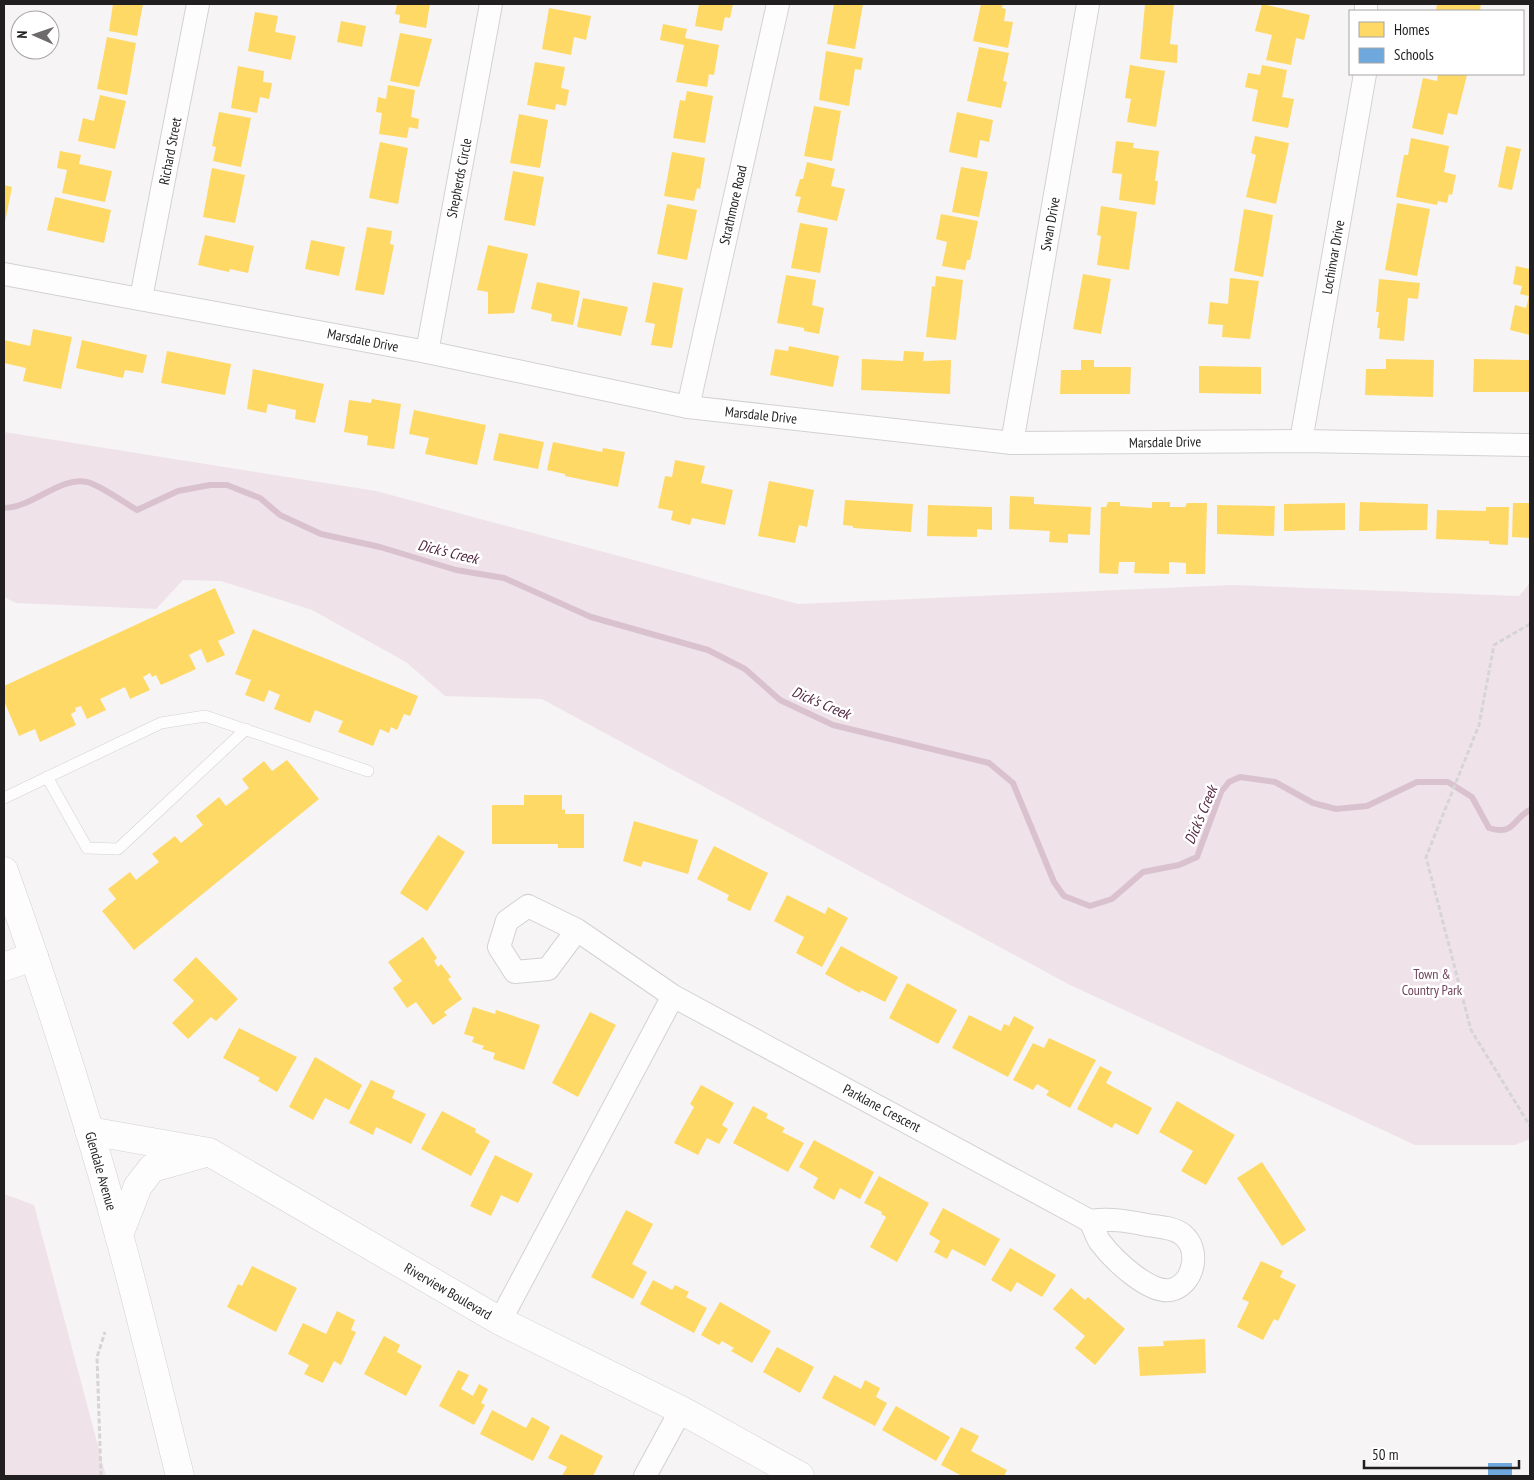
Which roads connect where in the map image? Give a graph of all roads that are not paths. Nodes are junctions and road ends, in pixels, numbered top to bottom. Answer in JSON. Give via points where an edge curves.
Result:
{"nodes":[{"id":1,"x":198,"y":4,"type":"edge"},
{"id":2,"x":491,"y":4,"type":"edge"},
{"id":3,"x":778,"y":4,"type":"edge"},
{"id":4,"x":1088,"y":4,"type":"edge"},
{"id":5,"x":1365,"y":75,"type":"edge"},
{"id":6,"x":4,"y":274,"type":"edge"},
{"id":7,"x":141,"y":298,"type":"junction"},
{"id":8,"x":427,"y":352,"type":"junction"},
{"id":9,"x":688,"y":407,"type":"junction"},
{"id":10,"x":1301,"y":441,"type":"junction"},
{"id":11,"x":1012,"y":443,"type":"junction"},
{"id":12,"x":1530,"y":444,"type":"edge"},
{"id":13,"x":246,"y":729,"type":"junction"},
{"id":14,"x":368,"y":771,"type":"dead end"},
{"id":15,"x":47,"y":777,"type":"junction"},
{"id":16,"x":4,"y":798,"type":"edge"},
{"id":17,"x":4,"y":872,"type":"edge"},
{"id":18,"x":577,"y":930,"type":"dead end"},
{"id":19,"x":34,"y":956,"type":"junction"},
{"id":20,"x":4,"y":967,"type":"edge"},
{"id":21,"x":674,"y":996,"type":"junction"},
{"id":22,"x":89,"y":1131,"type":"junction"},
{"id":23,"x":209,"y":1152,"type":"junction"},
{"id":24,"x":1090,"y":1221,"type":"dead end"},
{"id":25,"x":119,"y":1235,"type":"junction"},
{"id":26,"x":500,"y":1321,"type":"junction"},
{"id":27,"x":681,"y":1410,"type":"junction"},
{"id":28,"x":180,"y":1476,"type":"edge"},
{"id":29,"x":645,"y":1476,"type":"edge"},
{"id":30,"x":800,"y":1476,"type":"edge"}],
"edges":[{"from":1,"to":7,"type":"street","name":"Richard Street"},
{"from":2,"to":8,"type":"street","name":"Shepherds Circle"},
{"from":3,"to":9,"type":"street","name":"Strathmore Road"},
{"from":4,"to":11,"type":"street","name":"Swan Drive"},
{"from":5,"to":10,"type":"street","name":"Lochinvar Drive"},
{"from":6,"to":7,"type":"street","name":"Marsdale Drive"},
{"from":7,"to":8,"type":"street","name":"Marsdale Drive"},
{"from":8,"to":9,"type":"street","name":"Marsdale Drive"},
{"from":9,"to":11,"type":"street","name":"Marsdale Drive"},
{"from":10,"to":11,"type":"street","name":"Marsdale Drive"},
{"from":10,"to":12,"type":"street","name":"Marsdale Drive"},
{"from":13,"to":14,"type":"lane"},
{"from":13,"to":15,"type":"lane","via":[[205,716],[161,723]]},
{"from":13,"to":15,"type":"lane","via":[[118,849],[87,848]]},
{"from":15,"to":16,"type":"lane"},
{"from":17,"to":19,"type":"street","name":"Glendale Avenue"},
{"from":18,"to":21,"type":"street","name":"Parklane Crescent"},
{"from":19,"to":20,"type":"street"},
{"from":19,"to":22,"type":"street","name":"Glendale Avenue"},
{"from":21,"to":24,"type":"street","name":"Parklane Crescent"},
{"from":21,"to":26,"type":"street"},
{"from":22,"to":23,"type":"street","name":"Riverview Boulevard"},
{"from":22,"to":25,"type":"street","name":"Glendale Avenue"},
{"from":23,"to":25,"type":"street","via":[[152,1168],[138,1186]]},
{"from":23,"to":26,"type":"street","name":"Riverview Boulevard"},
{"from":25,"to":28,"type":"street","name":"Glendale Avenue"},
{"from":26,"to":27,"type":"street","name":"Riverview Boulevard"},
{"from":27,"to":29,"type":"street"},
{"from":27,"to":30,"type":"street","name":"Riverview Boulevard"}]}
